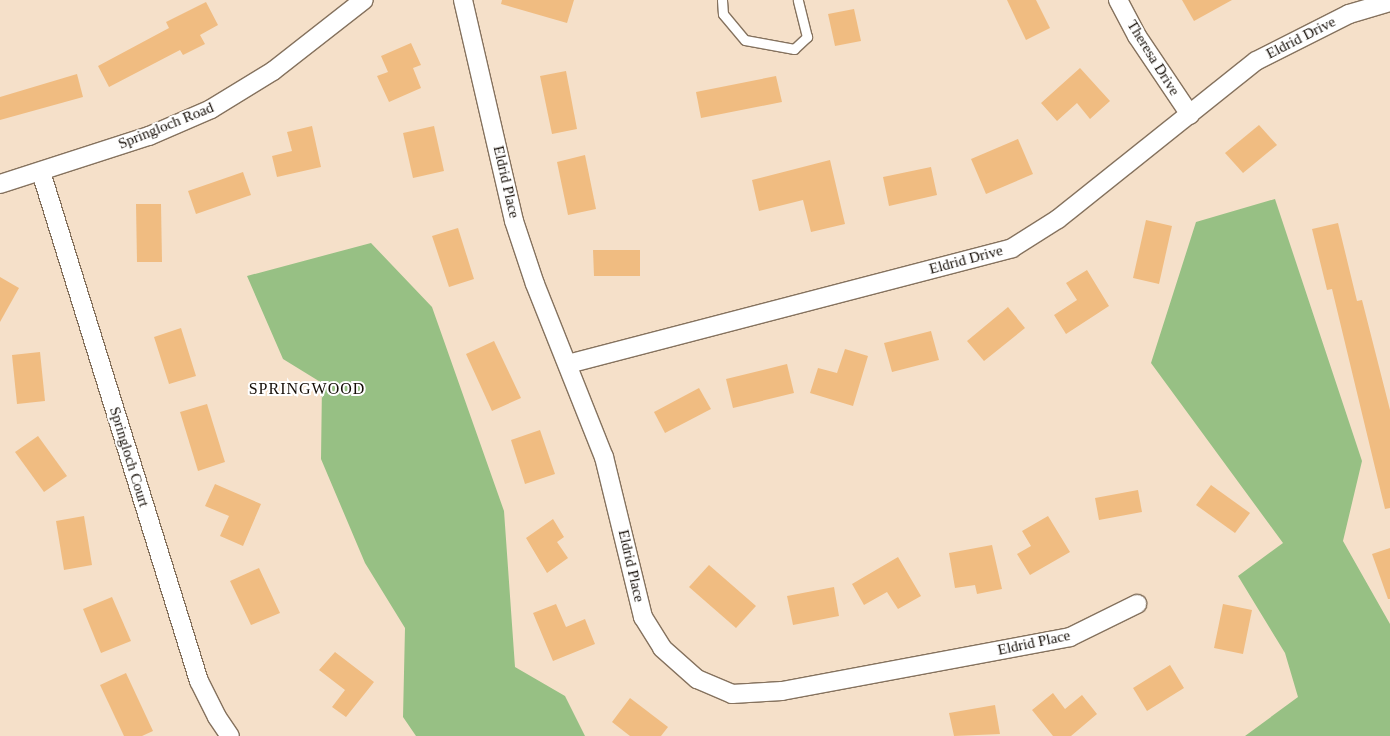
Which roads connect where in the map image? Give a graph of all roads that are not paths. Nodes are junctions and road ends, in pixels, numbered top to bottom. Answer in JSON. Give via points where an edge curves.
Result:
{"nodes":[{"id":1,"x":364,"y":0,"type":"edge"},
{"id":2,"x":462,"y":0,"type":"edge"},
{"id":3,"x":722,"y":0,"type":"edge"},
{"id":4,"x":798,"y":0,"type":"edge"},
{"id":5,"x":1118,"y":0,"type":"edge"},
{"id":6,"x":1390,"y":2,"type":"edge"},
{"id":7,"x":1190,"y":115,"type":"junction"},
{"id":8,"x":41,"y":172,"type":"junction"},
{"id":9,"x":0,"y":184,"type":"edge"},
{"id":10,"x":568,"y":364,"type":"junction"},
{"id":11,"x":1137,"y":604,"type":"dead end"},
{"id":12,"x":230,"y":736,"type":"edge"}],
"edges":[{"from":1,"to":8,"type":"street","name":"Springloch Road","via":[[273,71],[212,109],[149,136]]},
{"from":2,"to":10,"type":"street","name":"Eldrid Place","via":[[514,221],[535,284]]},
{"from":3,"to":4,"type":"lane","via":[[722,14],[745,40],[794,49],[808,37]]},
{"from":5,"to":7,"type":"street","name":"Theresa Drive","via":[[1137,36]]},
{"from":6,"to":7,"type":"street","name":"Eldrid Drive","via":[[1349,14],[1256,61]]},
{"from":7,"to":10,"type":"street","name":"Eldrid Drive","via":[[1058,219],[1012,248]]},
{"from":8,"to":9,"type":"street","name":"Springloch Road"},
{"from":8,"to":12,"type":"street","name":"Springloch Court","via":[[199,681]]},
{"from":10,"to":11,"type":"street","name":"Eldrid Place","via":[[604,457],[643,617],[662,648],[697,679],[732,694],[782,691],[1070,637]]}]}
